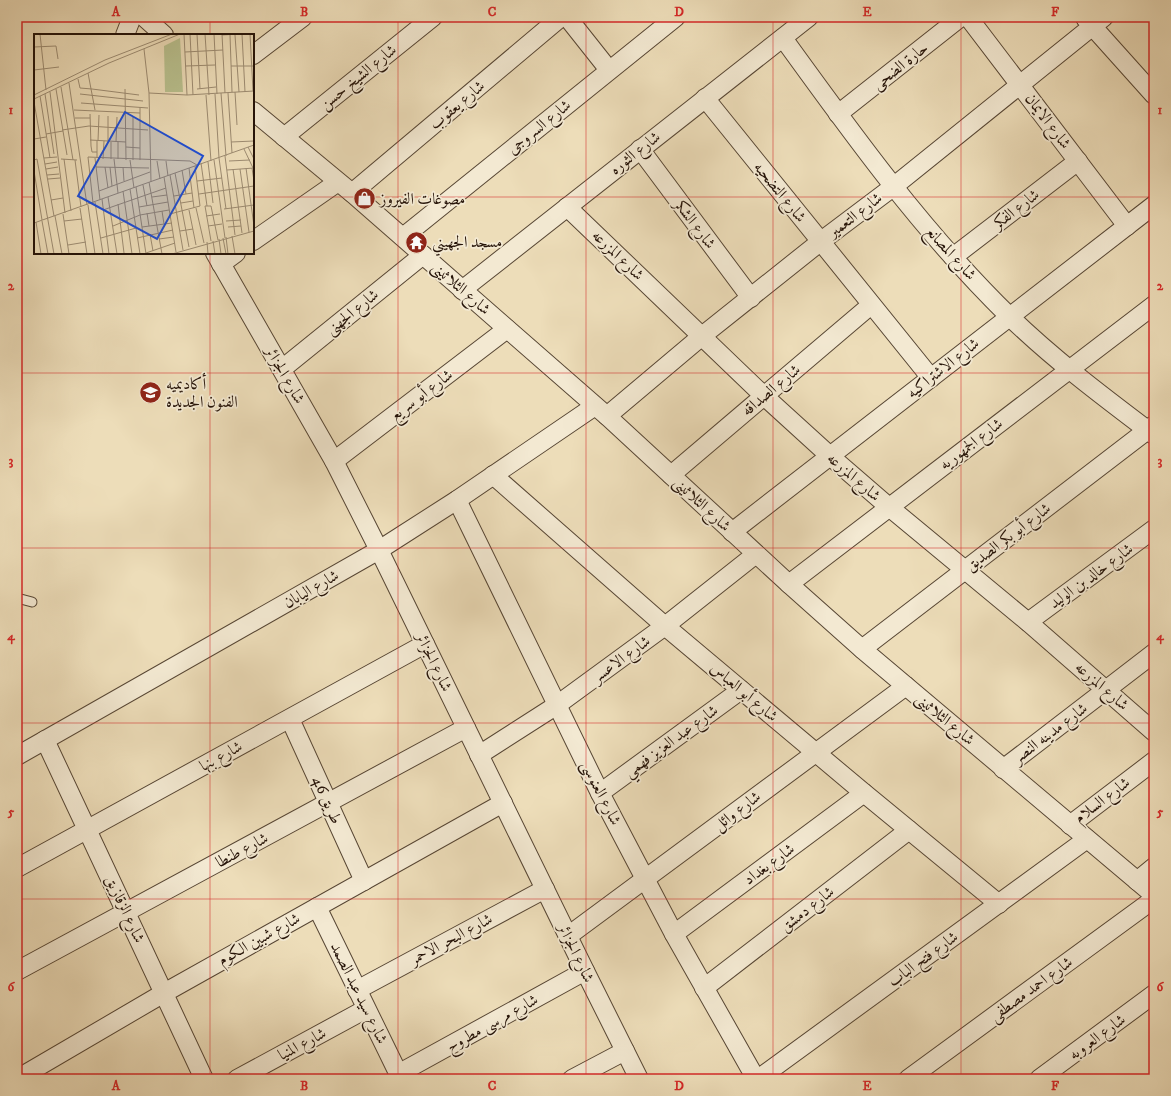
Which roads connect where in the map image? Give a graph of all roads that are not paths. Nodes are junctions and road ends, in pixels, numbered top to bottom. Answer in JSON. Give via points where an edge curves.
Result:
{"nodes":[{"id":1,"x":132,"y":17,"type":"edge"},
{"id":2,"x":303,"y":17,"type":"edge"},
{"id":3,"x":433,"y":17,"type":"edge"},
{"id":4,"x":561,"y":17,"type":"edge"},
{"id":5,"x":567,"y":17,"type":"edge"},
{"id":6,"x":676,"y":17,"type":"edge"},
{"id":7,"x":809,"y":17,"type":"edge"},
{"id":8,"x":961,"y":17,"type":"edge"},
{"id":9,"x":968,"y":17,"type":"edge"},
{"id":10,"x":1094,"y":20,"type":"edge"},
{"id":11,"x":126,"y":34,"type":"edge"},
{"id":12,"x":783,"y":38,"type":"junction"},
{"id":13,"x":254,"y":54,"type":"edge"},
{"id":14,"x":609,"y":70,"type":"junction"},
{"id":15,"x":1020,"y":85,"type":"junction"},
{"id":16,"x":1154,"y":95,"type":"edge"},
{"id":17,"x":705,"y":98,"type":"junction"},
{"id":18,"x":838,"y":114,"type":"junction"},
{"id":19,"x":256,"y":118,"type":"edge"},
{"id":20,"x":284,"y":137,"type":"junction"},
{"id":21,"x":640,"y":150,"type":"junction"},
{"id":22,"x":1078,"y":161,"type":"junction"},
{"id":23,"x":893,"y":186,"type":"junction"},
{"id":24,"x":345,"y":187,"type":"junction"},
{"id":25,"x":1154,"y":205,"type":"edge"},
{"id":26,"x":567,"y":207,"type":"junction"},
{"id":27,"x":1127,"y":226,"type":"junction"},
{"id":28,"x":403,"y":238,"type":"junction"},
{"id":29,"x":254,"y":240,"type":"edge"},
{"id":30,"x":820,"y":242,"type":"junction"},
{"id":31,"x":232,"y":254,"type":"edge"},
{"id":32,"x":423,"y":255,"type":"junction"},
{"id":33,"x":953,"y":257,"type":"junction"},
{"id":34,"x":218,"y":258,"type":"edge"},
{"id":35,"x":462,"y":290,"type":"junction"},
{"id":36,"x":751,"y":298,"type":"junction"},
{"id":37,"x":871,"y":305,"type":"junction"},
{"id":38,"x":1154,"y":305,"type":"edge"},
{"id":39,"x":1010,"y":317,"type":"junction"},
{"id":40,"x":507,"y":329,"type":"junction"},
{"id":41,"x":702,"y":336,"type":"junction"},
{"id":42,"x":282,"y":369,"type":"junction"},
{"id":43,"x":1069,"y":369,"type":"junction"},
{"id":44,"x":931,"y":378,"type":"junction"},
{"id":45,"x":764,"y":396,"type":"junction"},
{"id":46,"x":601,"y":411,"type":"junction"},
{"id":47,"x":1152,"y":430,"type":"edge"},
{"id":48,"x":830,"y":456,"type":"junction"},
{"id":49,"x":334,"y":461,"type":"junction"},
{"id":50,"x":493,"y":475,"type":"junction"},
{"id":51,"x":671,"y":475,"type":"junction"},
{"id":52,"x":457,"y":500,"type":"junction"},
{"id":53,"x":889,"y":507,"type":"junction"},
{"id":54,"x":1154,"y":529,"type":"edge"},
{"id":55,"x":732,"y":532,"type":"junction"},
{"id":56,"x":380,"y":550,"type":"junction"},
{"id":57,"x":756,"y":554,"type":"junction"},
{"id":58,"x":964,"y":570,"type":"junction"},
{"id":59,"x":789,"y":584,"type":"junction"},
{"id":60,"x":17,"y":598,"type":"edge"},
{"id":61,"x":32,"y":602,"type":"dead end"},
{"id":62,"x":1028,"y":622,"type":"junction"},
{"id":63,"x":665,"y":626,"type":"junction"},
{"id":64,"x":425,"y":644,"type":"junction"},
{"id":65,"x":862,"y":649,"type":"junction"},
{"id":66,"x":1154,"y":653,"type":"edge"},
{"id":67,"x":906,"y":686,"type":"junction"},
{"id":68,"x":741,"y":690,"type":"junction"},
{"id":69,"x":1107,"y":690,"type":"junction"},
{"id":70,"x":557,"y":705,"type":"junction"},
{"id":71,"x":290,"y":718,"type":"junction"},
{"id":72,"x":466,"y":728,"type":"junction"},
{"id":73,"x":1154,"y":732,"type":"edge"},
{"id":74,"x":46,"y":740,"type":"junction"},
{"id":75,"x":816,"y":752,"type":"junction"},
{"id":76,"x":479,"y":755,"type":"junction"},
{"id":77,"x":17,"y":756,"type":"edge"},
{"id":78,"x":1154,"y":761,"type":"edge"},
{"id":79,"x":1003,"y":769,"type":"junction"},
{"id":80,"x":600,"y":793,"type":"junction"},
{"id":81,"x":864,"y":793,"type":"junction"},
{"id":82,"x":328,"y":803,"type":"junction"},
{"id":83,"x":502,"y":803,"type":"junction"},
{"id":84,"x":1070,"y":825,"type":"junction"},
{"id":85,"x":87,"y":830,"type":"junction"},
{"id":86,"x":909,"y":830,"type":"junction"},
{"id":87,"x":1087,"y":839,"type":"junction"},
{"id":88,"x":17,"y":868,"type":"edge"},
{"id":89,"x":1154,"y":868,"type":"edge"},
{"id":90,"x":645,"y":879,"type":"junction"},
{"id":91,"x":364,"y":881,"type":"junction"},
{"id":92,"x":1137,"y":881,"type":"junction"},
{"id":93,"x":545,"y":889,"type":"junction"},
{"id":94,"x":1154,"y":895,"type":"edge"},
{"id":95,"x":1154,"y":899,"type":"edge"},
{"id":96,"x":999,"y":904,"type":"junction"},
{"id":97,"x":317,"y":907,"type":"junction"},
{"id":98,"x":126,"y":912,"type":"junction"},
{"id":99,"x":674,"y":934,"type":"junction"},
{"id":100,"x":568,"y":936,"type":"junction"},
{"id":101,"x":17,"y":971,"type":"edge"},
{"id":102,"x":585,"y":971,"type":"junction"},
{"id":103,"x":704,"y":988,"type":"junction"},
{"id":104,"x":357,"y":990,"type":"junction"},
{"id":105,"x":164,"y":993,"type":"junction"},
{"id":106,"x":1154,"y":994,"type":"edge"},
{"id":107,"x":366,"y":1009,"type":"junction"},
{"id":108,"x":625,"y":1051,"type":"junction"},
{"id":109,"x":400,"y":1077,"type":"edge"},
{"id":110,"x":17,"y":1079,"type":"edge"},
{"id":111,"x":204,"y":1079,"type":"edge"},
{"id":112,"x":237,"y":1079,"type":"edge"},
{"id":113,"x":572,"y":1079,"type":"edge"},
{"id":114,"x":639,"y":1079,"type":"edge"},
{"id":115,"x":757,"y":1079,"type":"edge"},
{"id":116,"x":908,"y":1079,"type":"edge"},
{"id":117,"x":1039,"y":1079,"type":"edge"}],
"edges":[{"from":1,"to":11,"type":"street"},
{"from":2,"to":13,"type":"street"},
{"from":3,"to":20,"type":"street","name":"شارع الشيخ حسن"},
{"from":4,"to":24,"type":"street","name":"شارع يعقوب"},
{"from":5,"to":14,"type":"street"},
{"from":6,"to":14,"type":"street","name":"شارع السروجى"},
{"from":7,"to":12,"type":"street","name":"شارع الثوره"},
{"from":8,"to":18,"type":"street","name":"حارة الضحى"},
{"from":9,"to":15,"type":"street","name":"شارع الايمان"},
{"from":10,"to":15,"type":"street","name":"شارع التعمير"},
{"from":10,"to":16,"type":"street"},
{"from":12,"to":17,"type":"street","name":"شارع الثوره"},
{"from":12,"to":18,"type":"street","name":"شارع المصانع"},
{"from":14,"to":28,"type":"street","name":"شارع السروجى"},
{"from":15,"to":22,"type":"street","name":"شارع الايمان"},
{"from":15,"to":23,"type":"street","name":"شارع التعمير"},
{"from":17,"to":21,"type":"street","name":"شارع الثوره"},
{"from":17,"to":30,"type":"street","name":"شارع التضحيه"},
{"from":18,"to":23,"type":"street","name":"شارع المصانع"},
{"from":19,"to":20,"type":"street","name":"شارع الثلاثينى"},
{"from":20,"to":24,"type":"street","name":"شارع الثلاثينى"},
{"from":21,"to":26,"type":"street","name":"شارع الثوره"},
{"from":21,"to":36,"type":"street","name":"شارع الشكر"},
{"from":22,"to":27,"type":"street","name":"شارع الايمان"},
{"from":22,"to":33,"type":"street","name":"شارع الفكر"},
{"from":23,"to":30,"type":"street","name":"شارع التعمير"},
{"from":23,"to":33,"type":"street","name":"شارع المصانع"},
{"from":24,"to":28,"type":"street","name":"شارع الثلاثينى"},
{"from":24,"to":29,"type":"street","name":"شارع يعقوب"},
{"from":25,"to":27,"type":"street","name":"شارع الاشتراكيه"},
{"from":26,"to":35,"type":"street","name":"شارع الثوره"},
{"from":26,"to":41,"type":"street","name":"شارع المزرعه"},
{"from":27,"to":39,"type":"street","name":"شارع الاشتراكيه"},
{"from":28,"to":32,"type":"street","name":"شارع الثلاثينى"},
{"from":30,"to":36,"type":"street","name":"شارع التعمير"},
{"from":30,"to":37,"type":"street","name":"شارع التضحيه"},
{"from":31,"to":34,"type":"street"},
{"from":32,"to":35,"type":"street","name":"شارع الثلاثينى"},
{"from":32,"to":42,"type":"street","name":"شارع الجهنى"},
{"from":33,"to":39,"type":"street","name":"شارع المصانع"},
{"from":34,"to":42,"type":"street","name":"شارع الجزائر"},
{"from":35,"to":40,"type":"street","name":"شارع الثلاثينى"},
{"from":36,"to":41,"type":"street","name":"شارع التعمير"},
{"from":37,"to":44,"type":"street","name":"شارع التضحيه"},
{"from":37,"to":45,"type":"street","name":"شارع الصداقه"},
{"from":38,"to":43,"type":"street","name":"شارع الجمهوريه"},
{"from":39,"to":43,"type":"street","name":"شارع المصانع"},
{"from":39,"to":44,"type":"street","name":"شارع الاشتراكيه"},
{"from":40,"to":46,"type":"street","name":"شارع الثلاثينى"},
{"from":40,"to":49,"type":"street","name":"شارع أبو سريع"},
{"from":41,"to":45,"type":"street","name":"شارع المزرعه"},
{"from":41,"to":46,"type":"street","name":"شارع التعمير"},
{"from":42,"to":49,"type":"street","name":"شارع الجزائر"},
{"from":43,"to":47,"type":"street","name":"شارع المصانع"},
{"from":43,"to":53,"type":"street","name":"شارع الجمهوريه"},
{"from":44,"to":48,"type":"street","name":"شارع الاشتراكيه"},
{"from":45,"to":48,"type":"street","name":"شارع المزرعه"},
{"from":45,"to":51,"type":"street","name":"شارع الصداقه"},
{"from":46,"to":50,"type":"street","name":"شارع اليابان"},
{"from":46,"to":51,"type":"street","name":"شارع الثلاثينى"},
{"from":47,"to":58,"type":"street","name":"شارع أبو بكر الصديق"},
{"from":48,"to":53,"type":"street","name":"شارع المزرعه"},
{"from":48,"to":55,"type":"street","name":"شارع الاشتراكيه"},
{"from":49,"to":56,"type":"street","name":"شارع الجزائر"},
{"from":50,"to":52,"type":"street","name":"شارع اليابان"},
{"from":50,"to":63,"type":"street","name":"شارع أبو العباس"},
{"from":51,"to":55,"type":"street","name":"شارع الثلاثينى"},
{"from":52,"to":56,"type":"street","name":"شارع اليابان"},
{"from":52,"to":70,"type":"street","name":"شارع العنوسى"},
{"from":53,"to":58,"type":"street","name":"شارع المزرعه"},
{"from":53,"to":59,"type":"street","name":"شارع الجمهوريه"},
{"from":54,"to":62,"type":"street","name":"شارع خالد بن الوليد"},
{"from":55,"to":57,"type":"street","name":"شارع الثلاثينى"},
{"from":56,"to":64,"type":"street","name":"شارع الجزائر"},
{"from":56,"to":74,"type":"street","name":"شارع اليابان"},
{"from":57,"to":59,"type":"street","name":"شارع الثلاثينى"},
{"from":57,"to":63,"type":"street","name":"شارع الاعسر"},
{"from":58,"to":62,"type":"street","name":"شارع المزرعه"},
{"from":58,"to":65,"type":"street","name":"شارع أبو بكر الصديق"},
{"from":59,"to":65,"type":"street","name":"شارع الثلاثينى"},
{"from":60,"to":61,"type":"lane"},
{"from":62,"to":69,"type":"street","name":"شارع المزرعه"},
{"from":63,"to":68,"type":"street","name":"شارع أبو العباس"},
{"from":63,"to":70,"type":"street","name":"شارع الاعسر"},
{"from":64,"to":71,"type":"street","name":"شارع بنها"},
{"from":64,"to":72,"type":"street","name":"شارع الجزائر"},
{"from":65,"to":67,"type":"street","name":"شارع الثلاثينى"},
{"from":66,"to":69,"type":"street","name":"شارع مدينه النصر"},
{"from":67,"to":75,"type":"street","name":"شارع وائل"},
{"from":67,"to":79,"type":"street","name":"شارع الثلاثينى"},
{"from":68,"to":75,"type":"street","name":"شارع أبو العباس"},
{"from":68,"to":80,"type":"street","name":"شارع عبد العزيز فهمي"},
{"from":69,"to":73,"type":"street","name":"شارع المزرعه"},
{"from":69,"to":79,"type":"street","name":"شارع مدينه النصر"},
{"from":70,"to":76,"type":"street","name":"شارع الاعسر"},
{"from":70,"to":80,"type":"street","name":"شارع العنوسى"},
{"from":71,"to":82,"type":"street","name":"طريق 46"},
{"from":71,"to":85,"type":"street","name":"شارع بنها"},
{"from":72,"to":76,"type":"street","name":"شارع الجزائر"},
{"from":72,"to":82,"type":"street","name":"شارع طنطا"},
{"from":74,"to":77,"type":"street","name":"شارع اليابان"},
{"from":74,"to":85,"type":"street","name":"شارع الزقازيق"},
{"from":75,"to":81,"type":"street","name":"شارع أبو العباس"},
{"from":75,"to":90,"type":"street","name":"شارع وائل"},
{"from":76,"to":83,"type":"street","name":"شارع الجزائر"},
{"from":78,"to":84,"type":"street","name":"شارع السلام"},
{"from":79,"to":84,"type":"street","name":"شارع الثلاثينى"},
{"from":80,"to":90,"type":"street","name":"شارع العنوسى"},
{"from":81,"to":86,"type":"street","name":"شارع أبو العباس"},
{"from":81,"to":99,"type":"street","name":"شارع بغداد"},
{"from":82,"to":91,"type":"street","name":"طريق 46"},
{"from":82,"to":98,"type":"street","name":"شارع طنطا"},
{"from":83,"to":91,"type":"street","name":"شارع شبين الكوم"},
{"from":83,"to":93,"type":"street","name":"شارع الجزائر"},
{"from":84,"to":87,"type":"street","name":"شارع الثلاثينى"},
{"from":85,"to":88,"type":"street","name":"شارع بنها"},
{"from":85,"to":98,"type":"street","name":"شارع الزقازيق"},
{"from":86,"to":96,"type":"street","name":"شارع أبو العباس"},
{"from":86,"to":103,"type":"street","name":"شارع دمشق"},
{"from":87,"to":92,"type":"street","name":"شارع الثلاثينى"},
{"from":87,"to":96,"type":"street","name":"شارع فتح الباب"},
{"from":89,"to":92,"type":"street"},
{"from":90,"to":99,"type":"street","name":"شارع العنوسى"},
{"from":90,"to":100,"type":"street","name":"شارع وائل"},
{"from":91,"to":97,"type":"street","name":"شارع شبين الكوم"},
{"from":92,"to":94,"type":"street","name":"شارع الثلاثينى"},
{"from":93,"to":100,"type":"street","name":"شارع الجزائر"},
{"from":93,"to":104,"type":"street","name":"شارع البحر الاحمر"},
{"from":95,"to":116,"type":"street","name":"شارع احمد مصطفى"},
{"from":96,"to":115,"type":"street","name":"شارع فتح الباب"},
{"from":97,"to":104,"type":"street","name":"شارع سيد عبد الصمد"},
{"from":97,"to":105,"type":"street","name":"شارع شبين الكوم"},
{"from":98,"to":101,"type":"street","name":"شارع طنطا"},
{"from":98,"to":105,"type":"street","name":"شارع الزقازيق"},
{"from":99,"to":103,"type":"street","name":"شارع العنوسى"},
{"from":100,"to":102,"type":"street","name":"شارع الجزائر"},
{"from":102,"to":108,"type":"street","name":"شارع الجزائر"},
{"from":102,"to":109,"type":"street","name":"شارع مرسى مطروح"},
{"from":103,"to":115,"type":"street","name":"شارع العنوسى"},
{"from":104,"to":107,"type":"street","name":"شارع سيد عبد الصمد"},
{"from":105,"to":110,"type":"street","name":"شارع شبين الكوم"},
{"from":105,"to":111,"type":"street","name":"شارع الزقازيق"},
{"from":106,"to":117,"type":"street","name":"شارع العروبه"},
{"from":107,"to":109,"type":"street","name":"شارع سيد عبد الصمد"},
{"from":107,"to":112,"type":"street","name":"شارع المنيا"},
{"from":108,"to":113,"type":"street"},
{"from":108,"to":114,"type":"street","name":"شارع الجزائر"}]}
